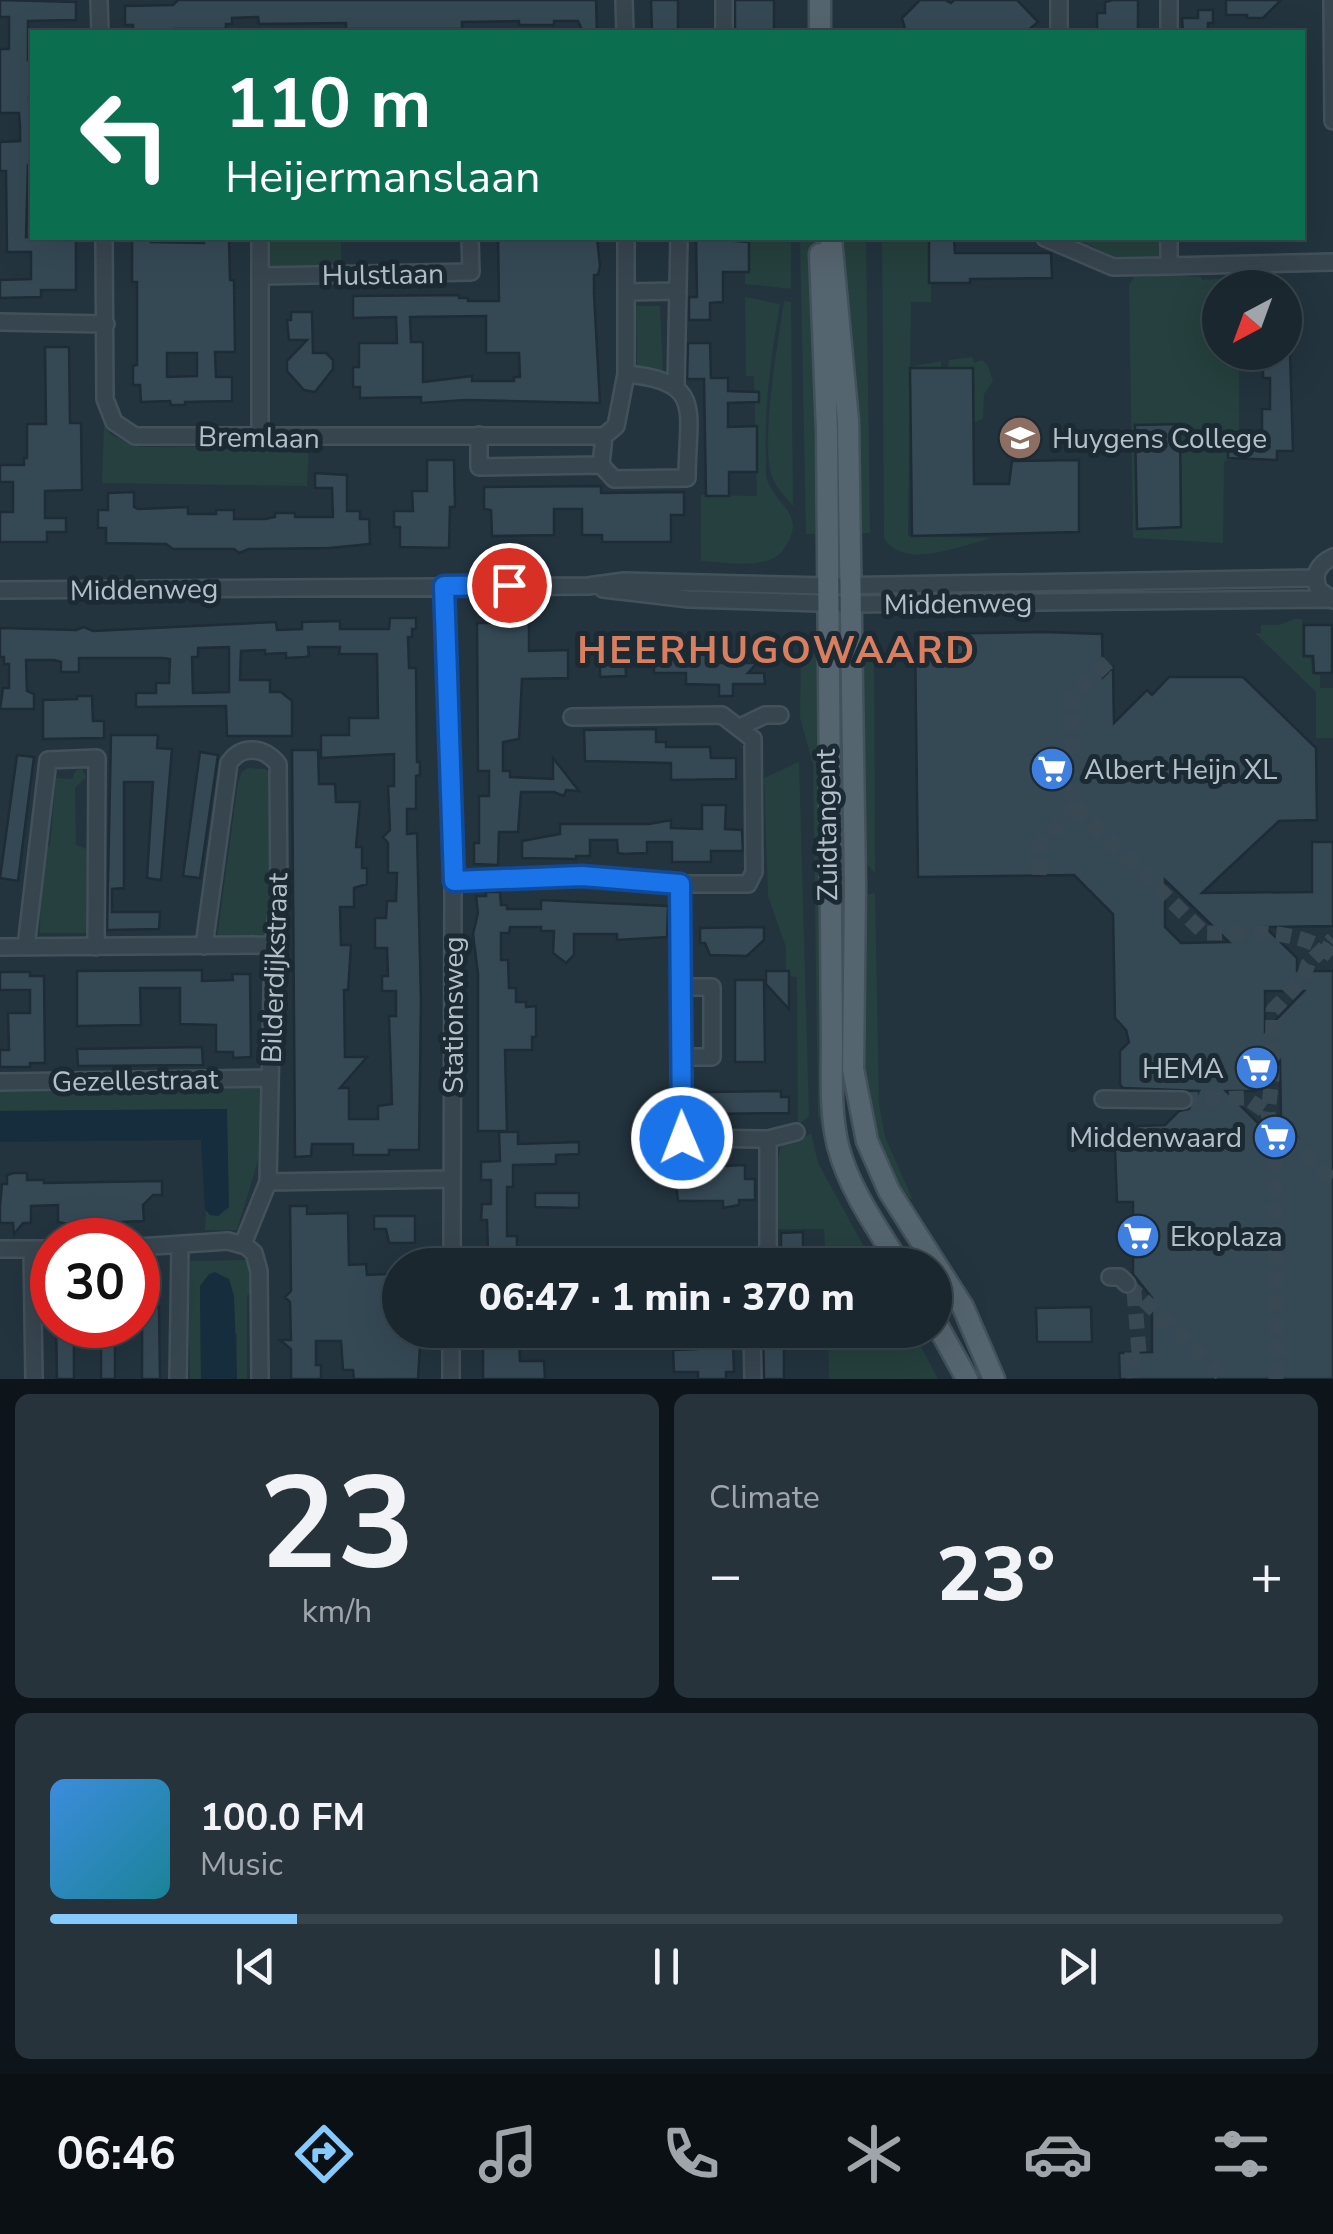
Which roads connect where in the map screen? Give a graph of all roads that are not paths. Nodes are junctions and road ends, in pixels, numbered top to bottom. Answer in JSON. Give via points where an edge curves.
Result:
{"nodes":[{"id":1,"x":99,"y":0,"type":"edge"},
{"id":2,"x":624,"y":0,"type":"edge"},
{"id":3,"x":724,"y":0,"type":"edge"},
{"id":4,"x":820,"y":0,"type":"edge"},
{"id":5,"x":1058,"y":0,"type":"edge"},
{"id":6,"x":1169,"y":0,"type":"edge"},
{"id":7,"x":1332,"y":0,"type":"edge"},
{"id":8,"x":100,"y":30,"type":"edge"},
{"id":9,"x":624,"y":30,"type":"edge"},
{"id":10,"x":724,"y":30,"type":"edge"},
{"id":11,"x":820,"y":30,"type":"edge"},
{"id":12,"x":1058,"y":30,"type":"edge"},
{"id":13,"x":1169,"y":30,"type":"edge"},
{"id":14,"x":1333,"y":121,"type":"edge"},
{"id":15,"x":104,"y":240,"type":"edge"},
{"id":16,"x":260,"y":240,"type":"edge"},
{"id":17,"x":470,"y":240,"type":"edge"},
{"id":18,"x":626,"y":240,"type":"edge"},
{"id":19,"x":680,"y":240,"type":"edge"},
{"id":20,"x":820,"y":240,"type":"edge"},
{"id":21,"x":831,"y":240,"type":"edge"},
{"id":22,"x":1050,"y":240,"type":"edge"},
{"id":23,"x":1169,"y":240,"type":"edge"},
{"id":24,"x":1333,"y":262,"type":"edge"},
{"id":25,"x":1169,"y":266,"type":"junction"},
{"id":26,"x":260,"y":276,"type":"junction"},
{"id":27,"x":678,"y":291,"type":"junction"},
{"id":28,"x":626,"y":292,"type":"junction"},
{"id":29,"x":0,"y":322,"type":"edge"},
{"id":30,"x":106,"y":324,"type":"junction"},
{"id":31,"x":626,"y":374,"type":"junction"},
{"id":32,"x":676,"y":385,"type":"junction"},
{"id":33,"x":260,"y":436,"type":"junction"},
{"id":34,"x":479,"y":436,"type":"junction"},
{"id":35,"x":604,"y":436,"type":"junction"},
{"id":36,"x":601,"y":464,"type":"junction"},
{"id":37,"x":1333,"y":557,"type":"edge"},
{"id":38,"x":1315,"y":578,"type":"junction"},
{"id":39,"x":444,"y":586,"type":"junction"},
{"id":40,"x":0,"y":590,"type":"edge"},
{"id":41,"x":827,"y":594,"type":"junction"},
{"id":42,"x":851,"y":595,"type":"junction"},
{"id":43,"x":1331,"y":599,"type":"edge"},
{"id":44,"x":780,"y":715,"type":"dead end"},
{"id":45,"x":572,"y":717,"type":"dead end"},
{"id":46,"x":740,"y":727,"type":"junction"},
{"id":47,"x":454,"y":881,"type":"junction"},
{"id":48,"x":680,"y":884,"type":"junction"},
{"id":49,"x":272,"y":945,"type":"junction"},
{"id":50,"x":204,"y":946,"type":"junction"},
{"id":51,"x":0,"y":947,"type":"edge"},
{"id":52,"x":26,"y":947,"type":"junction"},
{"id":53,"x":96,"y":947,"type":"junction"},
{"id":54,"x":681,"y":987,"type":"junction"},
{"id":55,"x":681,"y":1022,"type":"junction"},
{"id":56,"x":712,"y":1022,"type":"junction"},
{"id":57,"x":681,"y":1057,"type":"junction"},
{"id":58,"x":270,"y":1078,"type":"junction"},
{"id":59,"x":0,"y":1082,"type":"edge"},
{"id":60,"x":1103,"y":1099,"type":"dead end"},
{"id":61,"x":1182,"y":1100,"type":"tunnel mouth"},
{"id":62,"x":796,"y":1132,"type":"dead end"},
{"id":63,"x":768,"y":1139,"type":"junction"},
{"id":64,"x":452,"y":1179,"type":"junction"},
{"id":65,"x":268,"y":1182,"type":"junction"},
{"id":66,"x":243,"y":1244,"type":"junction"},
{"id":67,"x":160,"y":1246,"type":"edge"},
{"id":68,"x":180,"y":1246,"type":"junction"},
{"id":69,"x":452,"y":1248,"type":"edge"},
{"id":70,"x":768,"y":1248,"type":"edge"},
{"id":71,"x":890,"y":1248,"type":"edge"},
{"id":72,"x":0,"y":1249,"type":"edge"},
{"id":73,"x":30,"y":1249,"type":"edge"},
{"id":74,"x":1110,"y":1277,"type":"dead end"},
{"id":75,"x":1127,"y":1284,"type":"tunnel mouth"},
{"id":76,"x":34,"y":1348,"type":"edge"},
{"id":77,"x":452,"y":1348,"type":"edge"},
{"id":78,"x":752,"y":1348,"type":"edge"},
{"id":79,"x":949,"y":1348,"type":"edge"},
{"id":80,"x":34,"y":1379,"type":"edge"},
{"id":81,"x":178,"y":1379,"type":"edge"},
{"id":82,"x":260,"y":1379,"type":"edge"},
{"id":83,"x":452,"y":1379,"type":"edge"},
{"id":84,"x":753,"y":1379,"type":"edge"},
{"id":85,"x":966,"y":1379,"type":"edge"},
{"id":86,"x":994,"y":1379,"type":"edge"}],
"edges":[{"from":1,"to":8,"type":"street"},
{"from":2,"to":9,"type":"street"},
{"from":3,"to":10,"type":"street"},
{"from":4,"to":11,"type":"main road"},
{"from":5,"to":12,"type":"street"},
{"from":6,"to":13,"type":"street"},
{"from":7,"to":14,"type":"street"},
{"from":15,"to":30,"type":"street"},
{"from":16,"to":26,"type":"street"},
{"from":17,"to":26,"type":"street","name":"Hulstlaan","via":[[471,272]]},
{"from":18,"to":28,"type":"street"},
{"from":19,"to":27,"type":"street"},
{"from":20,"to":41,"type":"main road","name":"Zuidtangent"},
{"from":21,"to":42,"type":"main road","name":"Zuidtangent","via":[[848,422]]},
{"from":22,"to":25,"type":"street","via":[[1113,267]]},
{"from":23,"to":25,"type":"street"},
{"from":24,"to":25,"type":"street"},
{"from":26,"to":33,"type":"street"},
{"from":27,"to":28,"type":"street"},
{"from":27,"to":32,"type":"street"},
{"from":28,"to":31,"type":"street"},
{"from":29,"to":30,"type":"street"},
{"from":30,"to":33,"type":"street","name":"Bremlaan","via":[[108,411],[123,431]]},
{"from":31,"to":32,"type":"street"},
{"from":31,"to":35,"type":"street","via":[[616,426]]},
{"from":32,"to":36,"type":"street","via":[[687,398],[687,478],[614,479]]},
{"from":33,"to":34,"type":"street","name":"Bremlaan"},
{"from":34,"to":35,"type":"street","name":"Bremlaan"},
{"from":34,"to":36,"type":"street","via":[[479,466]]},
{"from":35,"to":36,"type":"street"},
{"from":37,"to":38,"type":"street"},
{"from":38,"to":42,"type":"street","name":"Middenweg"},
{"from":38,"to":43,"type":"street"},
{"from":39,"to":40,"type":"street","name":"Middenweg"},
{"from":39,"to":41,"type":"street","name":"Middenweg","via":[[588,586],[689,599]]},
{"from":39,"to":47,"type":"street","name":"Stationsweg"},
{"from":41,"to":42,"type":"street","name":"Middenweg"},
{"from":41,"to":71,"type":"main road","name":"Zuidtangent","via":[[832,1107],[852,1184]]},
{"from":42,"to":43,"type":"street","name":"Middenweg"},
{"from":42,"to":86,"type":"main road","name":"Zuidtangent","via":[[854,1070],[860,1112],[889,1191],[963,1307]]},
{"from":44,"to":46,"type":"street"},
{"from":45,"to":46,"type":"street","via":[[722,715]]},
{"from":46,"to":48,"type":"street","via":[[753,738],[754,872],[748,884]]},
{"from":47,"to":48,"type":"street","via":[[582,876]]},
{"from":47,"to":64,"type":"street","name":"Stationsweg"},
{"from":48,"to":54,"type":"street"},
{"from":49,"to":50,"type":"street"},
{"from":49,"to":50,"type":"street","name":"Bilderdijkstraat","via":[[279,900],[278,764],[255,749],[234,754],[228,763]]},
{"from":49,"to":58,"type":"street","name":"Bilderdijkstraat"},
{"from":50,"to":53,"type":"street"},
{"from":51,"to":52,"type":"street"},
{"from":52,"to":53,"type":"street"},
{"from":52,"to":53,"type":"street","via":[[48,760],[97,758]]},
{"from":54,"to":55,"type":"street"},
{"from":54,"to":56,"type":"street","via":[[712,987]]},
{"from":55,"to":56,"type":"street"},
{"from":55,"to":57,"type":"street"},
{"from":56,"to":57,"type":"street","via":[[712,1057]]},
{"from":57,"to":63,"type":"street","via":[[682,1138]]},
{"from":58,"to":59,"type":"street","name":"Gezellestraat"},
{"from":58,"to":65,"type":"street","name":"Bilderdijkstraat"},
{"from":60,"to":61,"type":"street"},
{"from":62,"to":63,"type":"street"},
{"from":63,"to":70,"type":"street"},
{"from":64,"to":65,"type":"street"},
{"from":64,"to":69,"type":"street","name":"Stationsweg"},
{"from":65,"to":66,"type":"street","name":"Bilderdijkstraat"},
{"from":66,"to":68,"type":"street"},
{"from":66,"to":82,"type":"street","via":[[260,1270]]},
{"from":67,"to":68,"type":"street"},
{"from":68,"to":81,"type":"street"},
{"from":72,"to":73,"type":"street"},
{"from":74,"to":75,"type":"street"},
{"from":76,"to":80,"type":"street"},
{"from":77,"to":83,"type":"street"},
{"from":78,"to":84,"type":"street"},
{"from":79,"to":85,"type":"main road"}]}
